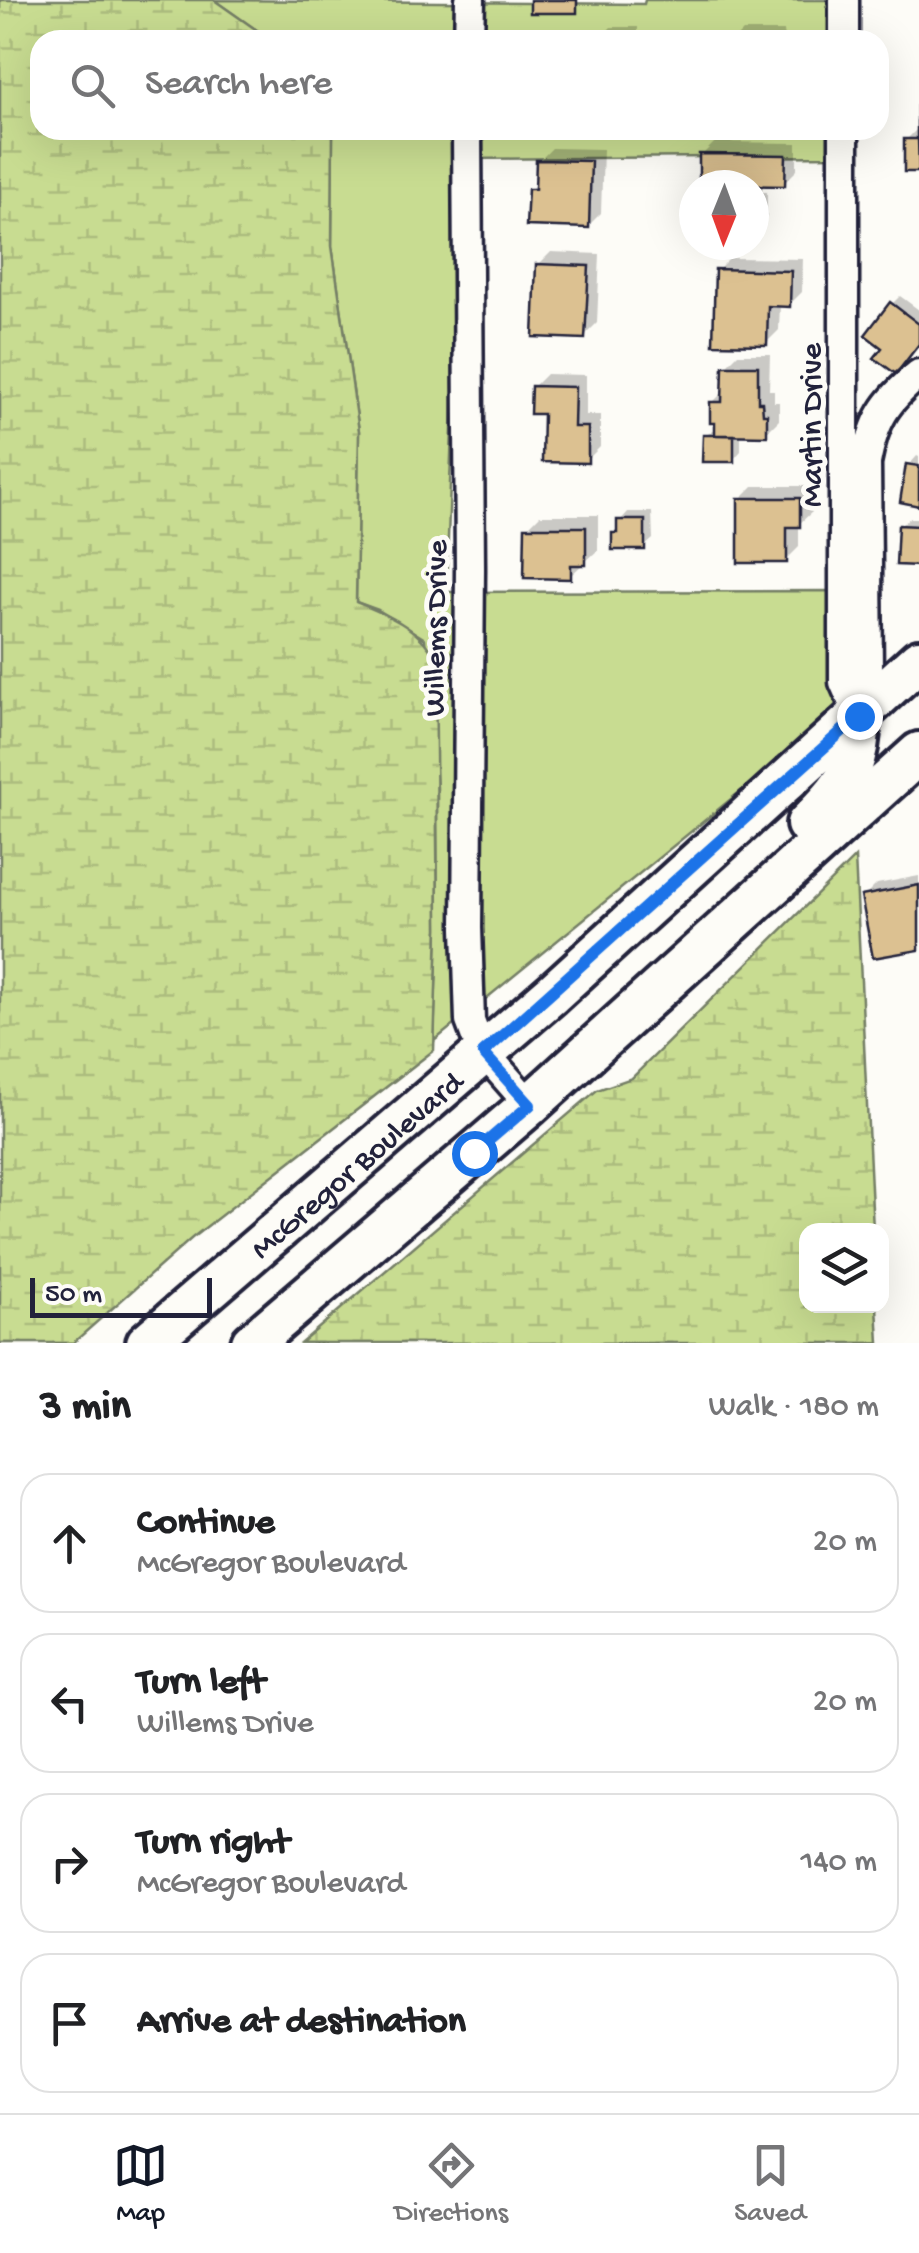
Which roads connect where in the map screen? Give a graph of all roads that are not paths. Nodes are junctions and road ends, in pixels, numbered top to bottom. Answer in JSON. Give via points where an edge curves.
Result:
{"nodes":[{"id":1,"x":470,"y":0,"type":"edge"},
{"id":2,"x":844,"y":0,"type":"edge"},
{"id":3,"x":469,"y":30,"type":"edge"},
{"id":4,"x":844,"y":30,"type":"edge"},
{"id":5,"x":467,"y":140,"type":"edge"},
{"id":6,"x":844,"y":140,"type":"edge"},
{"id":7,"x":919,"y":374,"type":"edge"},
{"id":8,"x":919,"y":660,"type":"edge"},
{"id":9,"x":859,"y":716,"type":"junction"},
{"id":10,"x":919,"y":753,"type":"edge"},
{"id":11,"x":674,"y":976,"type":"junction"},
{"id":12,"x":483,"y":1053,"type":"junction"},
{"id":13,"x":530,"y":1105,"type":"junction"},
{"id":14,"x":147,"y":1343,"type":"edge"},
{"id":15,"x":252,"y":1343,"type":"edge"}],
"edges":[{"from":1,"to":3,"type":"street"},
{"from":2,"to":4,"type":"street"},
{"from":5,"to":12,"type":"street","name":"Willems Drive","via":[[467,928],[470,1021]]},
{"from":6,"to":9,"type":"street","name":"Martin Drive","via":[[844,682]]},
{"from":7,"to":9,"type":"street","via":[[884,406],[866,462],[868,671]]},
{"from":8,"to":9,"type":"main road","name":"McGregor Boulevard"},
{"from":9,"to":11,"type":"main road","via":[[860,744],[842,787],[691,938]]},
{"from":9,"to":12,"type":"main road","name":"McGregor Boulevard"},
{"from":10,"to":11,"type":"main road"},
{"from":11,"to":13,"type":"main road"},
{"from":12,"to":13,"type":"street","name":"Willems Drive"},
{"from":12,"to":14,"type":"main road","name":"McGregor Boulevard"},
{"from":13,"to":15,"type":"main road"}]}
